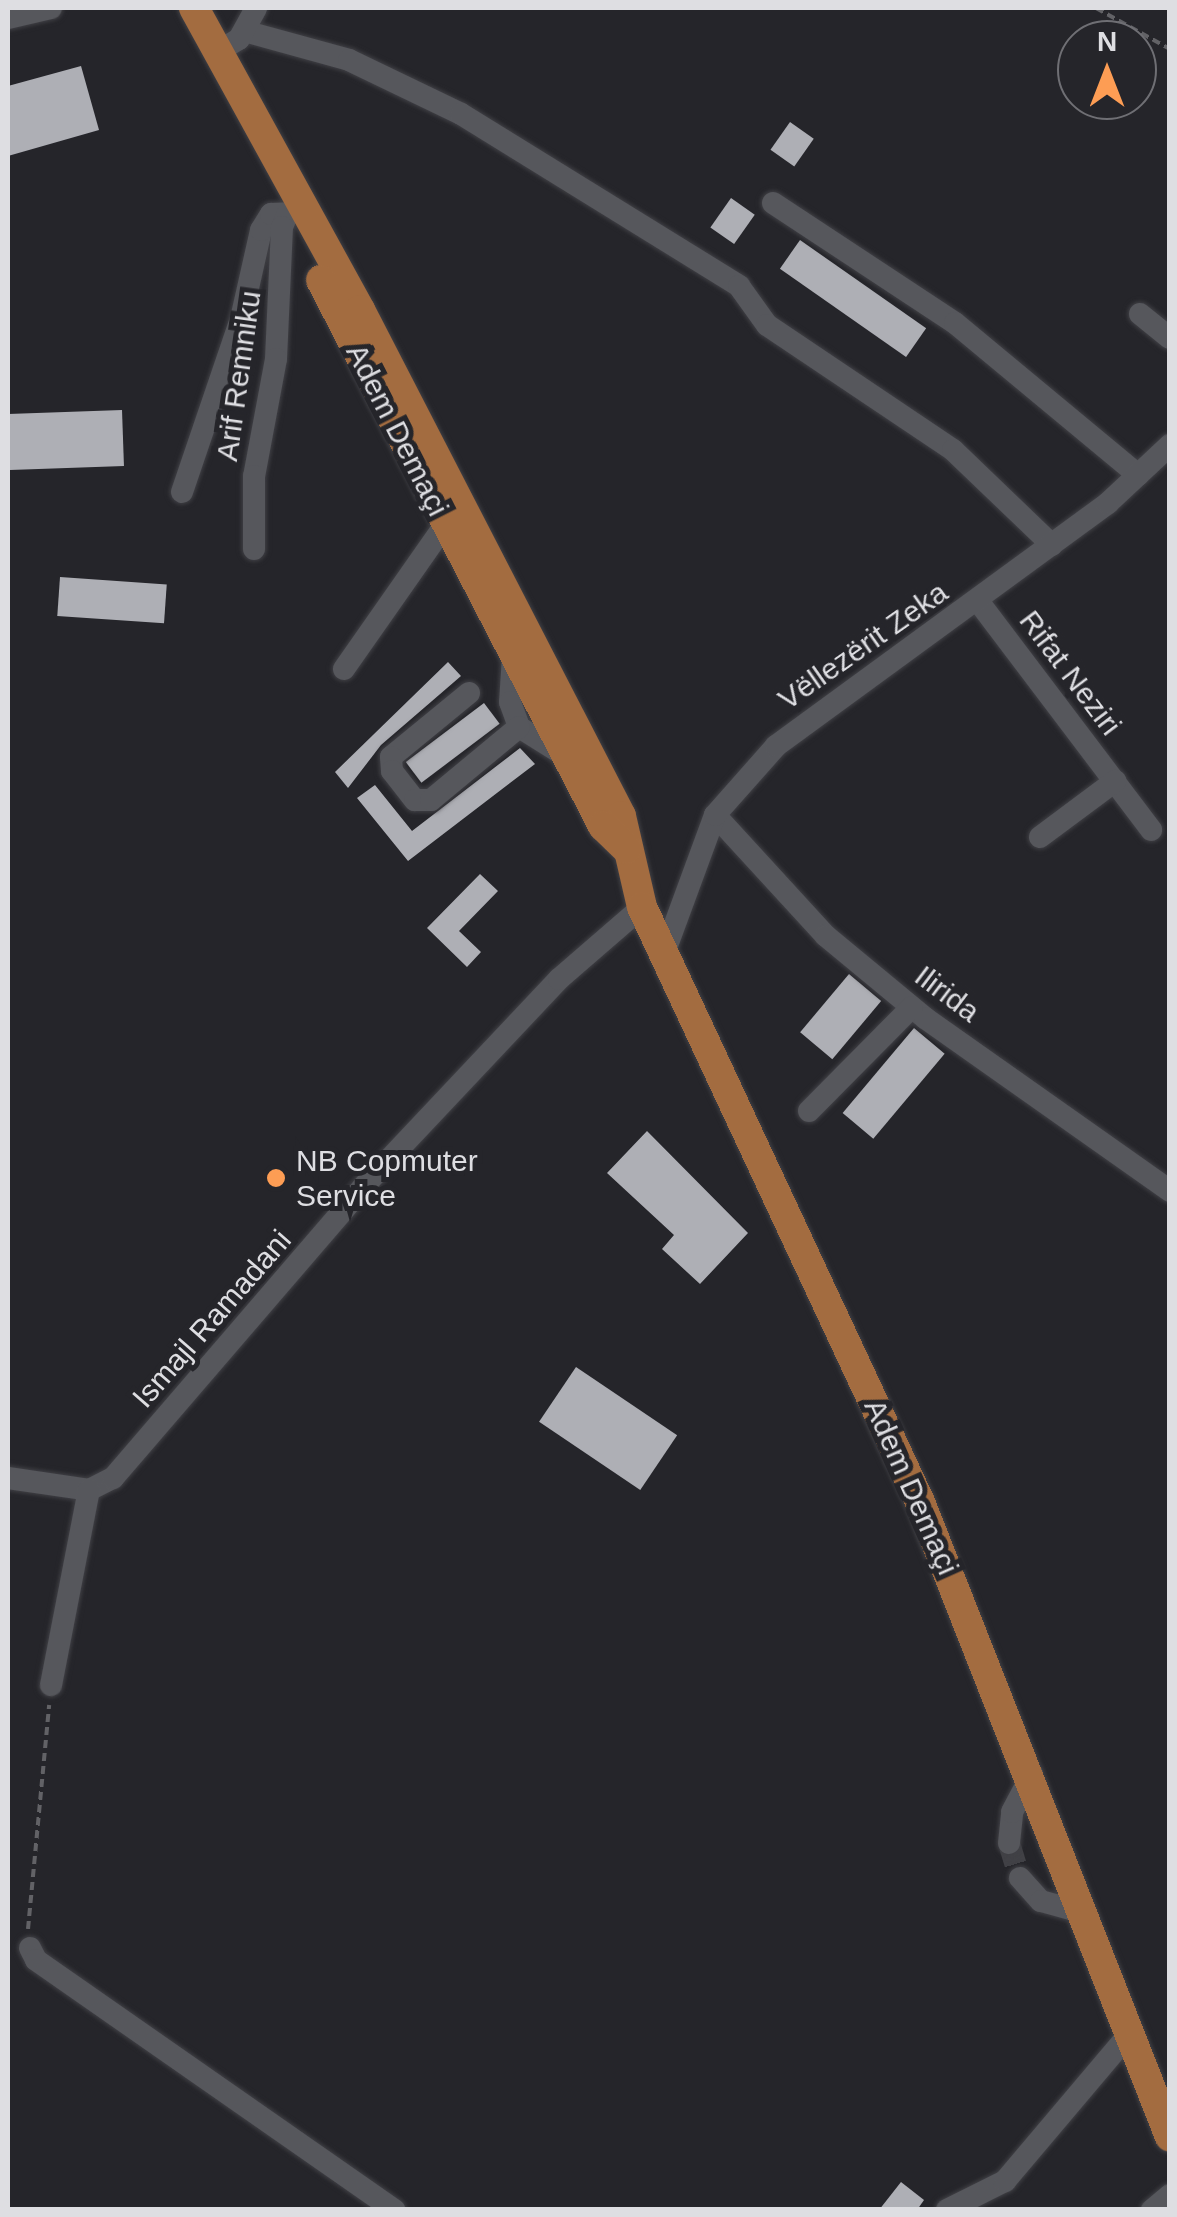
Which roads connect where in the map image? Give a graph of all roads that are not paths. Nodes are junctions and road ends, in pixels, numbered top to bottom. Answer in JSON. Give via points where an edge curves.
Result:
{"nodes":[{"id":1,"x":50,"y":8,"type":"edge"},
{"id":2,"x":171,"y":8,"type":"edge"},
{"id":3,"x":194,"y":8,"type":"edge"},
{"id":4,"x":256,"y":8,"type":"edge"},
{"id":5,"x":8,"y":18,"type":"edge"},
{"id":6,"x":244,"y":31,"type":"junction"},
{"id":7,"x":218,"y":51,"type":"junction"},
{"id":8,"x":773,"y":203,"type":"dead end"},
{"id":9,"x":288,"y":213,"type":"junction"},
{"id":10,"x":1140,"y":314,"type":"dead end"},
{"id":11,"x":1170,"y":338,"type":"edge"},
{"id":12,"x":1170,"y":446,"type":"edge"},
{"id":13,"x":1138,"y":476,"type":"junction"},
{"id":14,"x":182,"y":492,"type":"dead end"},
{"id":15,"x":445,"y":526,"type":"junction"},
{"id":16,"x":1052,"y":545,"type":"junction"},
{"id":17,"x":254,"y":550,"type":"dead end"},
{"id":18,"x":978,"y":601,"type":"junction"},
{"id":19,"x":513,"y":656,"type":"junction"},
{"id":20,"x":344,"y":668,"type":"dead end"},
{"id":21,"x":469,"y":692,"type":"dead end"},
{"id":22,"x":519,"y":728,"type":"junction"},
{"id":23,"x":567,"y":758,"type":"junction"},
{"id":24,"x":1114,"y":781,"type":"junction"},
{"id":25,"x":715,"y":815,"type":"junction"},
{"id":26,"x":1151,"y":830,"type":"dead end"},
{"id":27,"x":1040,"y":837,"type":"dead end"},
{"id":28,"x":626,"y":849,"type":"junction"},
{"id":29,"x":642,"y":906,"type":"junction"},
{"id":30,"x":665,"y":951,"type":"junction"},
{"id":31,"x":912,"y":1007,"type":"junction"},
{"id":32,"x":809,"y":1111,"type":"dead end"},
{"id":33,"x":1170,"y":1191,"type":"edge"},
{"id":34,"x":8,"y":1478,"type":"edge"},
{"id":35,"x":89,"y":1490,"type":"junction"},
{"id":36,"x":51,"y":1685,"type":"road end"},
{"id":37,"x":1032,"y":1774,"type":"junction"},
{"id":38,"x":1009,"y":1843,"type":"tunnel mouth"},
{"id":39,"x":1020,"y":1878,"type":"tunnel mouth"},
{"id":40,"x":1085,"y":1913,"type":"junction"},
{"id":41,"x":30,"y":1948,"type":"road end"},
{"id":42,"x":1131,"y":2032,"type":"junction"},
{"id":43,"x":1170,"y":2137,"type":"edge"},
{"id":44,"x":1170,"y":2194,"type":"edge"},
{"id":45,"x":394,"y":2210,"type":"edge"},
{"id":46,"x":948,"y":2210,"type":"edge"},
{"id":47,"x":1152,"y":2210,"type":"edge"}],
"edges":[{"from":1,"to":5,"type":"street"},
{"from":2,"to":9,"type":"main road","name":"Adem Demaçi"},
{"from":3,"to":7,"type":"main road","name":"Adem Demaçi"},
{"from":4,"to":6,"type":"street"},
{"from":6,"to":7,"type":"street"},
{"from":6,"to":16,"type":"street","via":[[349,60],[461,114],[739,286],[767,325],[954,450]]},
{"from":7,"to":28,"type":"main road","name":"Adem Demaçi","via":[[612,799]]},
{"from":8,"to":13,"type":"street","via":[[955,323]]},
{"from":9,"to":14,"type":"street","via":[[271,214],[261,230],[241,319]]},
{"from":9,"to":15,"type":"main road","name":"Adem Demaçi"},
{"from":9,"to":17,"type":"street","name":"Arif Remniku","via":[[276,359],[254,476]]},
{"from":10,"to":11,"type":"street"},
{"from":12,"to":13,"type":"street","name":"Vëllezërit Zeka"},
{"from":13,"to":16,"type":"street","name":"Vëllezërit Zeka"},
{"from":15,"to":19,"type":"main road","name":"Adem Demaçi"},
{"from":15,"to":20,"type":"street"},
{"from":16,"to":18,"type":"street","name":"Vëllezërit Zeka"},
{"from":18,"to":24,"type":"street","name":"Rifat Neziri"},
{"from":18,"to":25,"type":"street","name":"Vëllezërit Zeka","via":[[776,746]]},
{"from":19,"to":22,"type":"street","via":[[510,702]]},
{"from":19,"to":23,"type":"main road","name":"Adem Demaçi"},
{"from":21,"to":22,"type":"street","via":[[391,758],[392,772],[415,800],[431,800]]},
{"from":22,"to":23,"type":"street"},
{"from":23,"to":28,"type":"main road","name":"Adem Demaçi","via":[[603,826]]},
{"from":24,"to":26,"type":"street","name":"Rifat Neziri"},
{"from":24,"to":27,"type":"street","name":"Rifat Neziri"},
{"from":25,"to":30,"type":"street","name":"Vëllezërit Zeka"},
{"from":25,"to":31,"type":"street","name":"Ilirida","via":[[787,899]]},
{"from":28,"to":29,"type":"main road","name":"Adem Demaçi"},
{"from":29,"to":30,"type":"main road","name":"Adem Demaçi"},
{"from":29,"to":35,"type":"street","name":"Ismajl Ramadani","via":[[559,979],[364,1186],[113,1478]]},
{"from":30,"to":37,"type":"main road","name":"Adem Demaçi","via":[[920,1502]]},
{"from":31,"to":32,"type":"street"},
{"from":31,"to":33,"type":"street","name":"Ilirida"},
{"from":34,"to":35,"type":"street"},
{"from":35,"to":36,"type":"street"},
{"from":37,"to":38,"type":"street","via":[[1012,1812]]},
{"from":37,"to":40,"type":"main road","name":"Adem Demaçi"},
{"from":39,"to":40,"type":"street","via":[[1041,1901]]},
{"from":40,"to":42,"type":"main road","name":"Adem Demaçi"},
{"from":41,"to":45,"type":"street","via":[[36,1960]]},
{"from":42,"to":43,"type":"main road","name":"Adem Demaçi"},
{"from":42,"to":46,"type":"street","via":[[1005,2181]]},
{"from":44,"to":47,"type":"street"}]}
